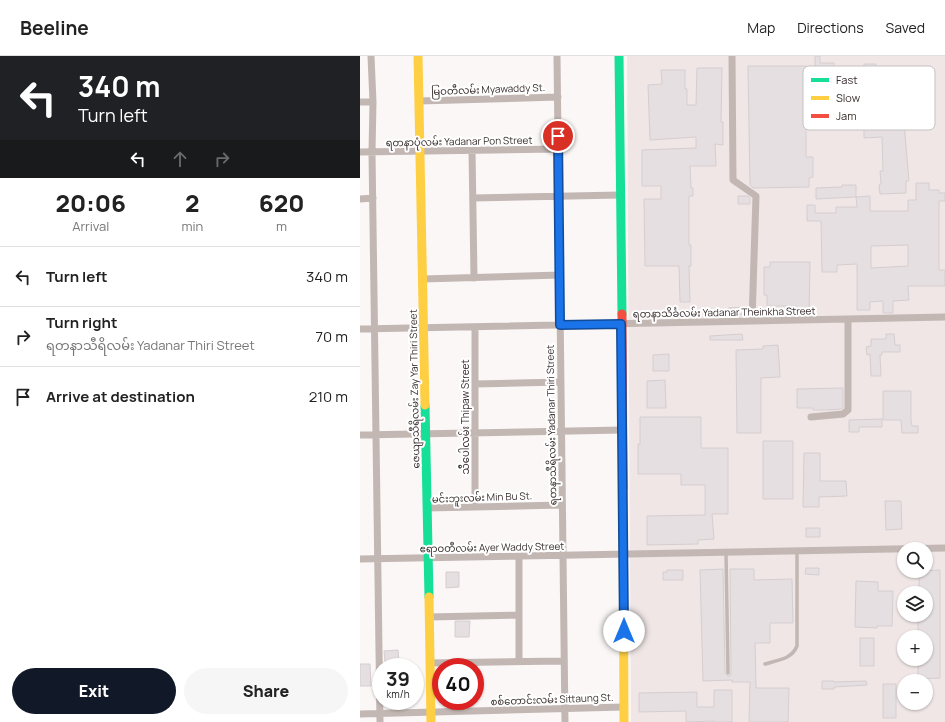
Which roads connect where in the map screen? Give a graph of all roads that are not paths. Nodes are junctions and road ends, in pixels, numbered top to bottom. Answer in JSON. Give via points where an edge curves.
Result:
{"nodes":[{"id":1,"x":371,"y":56,"type":"edge"},
{"id":2,"x":418,"y":56,"type":"edge"},
{"id":3,"x":557,"y":56,"type":"edge"},
{"id":4,"x":619,"y":56,"type":"edge"},
{"id":5,"x":732,"y":56,"type":"edge"},
{"id":6,"x":558,"y":97,"type":"junction"},
{"id":7,"x":419,"y":101,"type":"junction"},
{"id":8,"x":360,"y":102,"type":"edge"},
{"id":9,"x":374,"y":102,"type":"junction"},
{"id":10,"x":558,"y":149,"type":"junction"},
{"id":11,"x":472,"y":150,"type":"junction"},
{"id":12,"x":420,"y":151,"type":"junction"},
{"id":13,"x":360,"y":152,"type":"edge"},
{"id":14,"x":372,"y":152,"type":"junction"},
{"id":15,"x":620,"y":195,"type":"junction"},
{"id":16,"x":559,"y":196,"type":"junction"},
{"id":17,"x":373,"y":198,"type":"junction"},
{"id":18,"x":473,"y":198,"type":"junction"},
{"id":19,"x":360,"y":199,"type":"edge"},
{"id":20,"x":560,"y":275,"type":"junction"},
{"id":21,"x":474,"y":278,"type":"junction"},
{"id":22,"x":423,"y":279,"type":"junction"},
{"id":23,"x":945,"y":317,"type":"edge"},
{"id":24,"x":848,"y":319,"type":"junction"},
{"id":25,"x":752,"y":321,"type":"junction"},
{"id":26,"x":621,"y":324,"type":"junction"},
{"id":27,"x":560,"y":325,"type":"junction"},
{"id":28,"x":475,"y":327,"type":"junction"},
{"id":29,"x":424,"y":328,"type":"junction"},
{"id":30,"x":375,"y":329,"type":"junction"},
{"id":31,"x":360,"y":330,"type":"edge"},
{"id":32,"x":561,"y":382,"type":"junction"},
{"id":33,"x":475,"y":384,"type":"junction"},
{"id":34,"x":811,"y":417,"type":"dead end"},
{"id":35,"x":622,"y":430,"type":"junction"},
{"id":36,"x":561,"y":431,"type":"junction"},
{"id":37,"x":475,"y":433,"type":"junction"},
{"id":38,"x":426,"y":434,"type":"junction"},
{"id":39,"x":360,"y":435,"type":"edge"},
{"id":40,"x":377,"y":435,"type":"junction"},
{"id":41,"x":562,"y":504,"type":"junction"},
{"id":42,"x":475,"y":507,"type":"junction"},
{"id":43,"x":427,"y":508,"type":"junction"},
{"id":44,"x":945,"y":548,"type":"edge"},
{"id":45,"x":797,"y":551,"type":"junction"},
{"id":46,"x":726,"y":553,"type":"junction"},
{"id":47,"x":624,"y":555,"type":"junction"},
{"id":48,"x":563,"y":556,"type":"junction"},
{"id":49,"x":519,"y":557,"type":"junction"},
{"id":50,"x":428,"y":558,"type":"junction"},
{"id":51,"x":360,"y":559,"type":"edge"},
{"id":52,"x":378,"y":559,"type":"junction"},
{"id":53,"x":519,"y":615,"type":"junction"},
{"id":54,"x":429,"y":617,"type":"junction"},
{"id":55,"x":519,"y":661,"type":"junction"},
{"id":56,"x":564,"y":661,"type":"junction"},
{"id":57,"x":430,"y":663,"type":"junction"},
{"id":58,"x":765,"y":664,"type":"dead end"},
{"id":59,"x":728,"y":673,"type":"dead end"},
{"id":60,"x":624,"y":707,"type":"junction"},
{"id":61,"x":564,"y":708,"type":"junction"},
{"id":62,"x":431,"y":712,"type":"junction"},
{"id":63,"x":380,"y":713,"type":"junction"},
{"id":64,"x":360,"y":714,"type":"edge"},
{"id":65,"x":380,"y":722,"type":"edge"},
{"id":66,"x":431,"y":722,"type":"edge"},
{"id":67,"x":565,"y":722,"type":"edge"},
{"id":68,"x":624,"y":722,"type":"edge"}],
"edges":[{"from":1,"to":9,"type":"street"},
{"from":2,"to":7,"type":"street","name":"ဇေယျာသီရိလမ်း Zay Yar Thiri Street"},
{"from":3,"to":6,"type":"street","name":"ရတနာသီရိလမ်း Yadanar Thiri Street"},
{"from":4,"to":15,"type":"street"},
{"from":5,"to":25,"type":"street","via":[[733,180],[756,196]]},
{"from":6,"to":7,"type":"street","name":"မြဝတီလမ်း Myawaddy St."},
{"from":6,"to":10,"type":"street","name":"ရတနာသီရိလမ်း Yadanar Thiri Street"},
{"from":7,"to":12,"type":"street","name":"ဇေယျာသီရိလမ်း Zay Yar Thiri Street"},
{"from":8,"to":9,"type":"street"},
{"from":9,"to":14,"type":"street"},
{"from":10,"to":11,"type":"street","name":"ရတနာပုံလမ်း Yadanar Pon Street"},
{"from":10,"to":16,"type":"street","name":"ရတနာသီရိလမ်း Yadanar Thiri Street"},
{"from":11,"to":12,"type":"street","name":"ရတနာပုံလမ်း Yadanar Pon Street"},
{"from":11,"to":18,"type":"street"},
{"from":12,"to":14,"type":"street","name":"ရတနာပုံလမ်း Yadanar Pon Street"},
{"from":12,"to":22,"type":"street","name":"ဇေယျာသီရိလမ်း Zay Yar Thiri Street"},
{"from":13,"to":14,"type":"street","name":"ရတနာပုံလမ်း Yadanar Pon Street"},
{"from":14,"to":17,"type":"street"},
{"from":15,"to":16,"type":"street"},
{"from":15,"to":26,"type":"street"},
{"from":16,"to":18,"type":"street"},
{"from":16,"to":20,"type":"street","name":"ရတနာသီရိလမ်း Yadanar Thiri Street"},
{"from":17,"to":19,"type":"street"},
{"from":17,"to":30,"type":"street"},
{"from":18,"to":21,"type":"street"},
{"from":20,"to":21,"type":"street"},
{"from":20,"to":27,"type":"street","name":"ရတနာသီရိလမ်း Yadanar Thiri Street"},
{"from":21,"to":22,"type":"street"},
{"from":22,"to":29,"type":"street","name":"ဇေယျာသီရိလမ်း Zay Yar Thiri Street"},
{"from":23,"to":24,"type":"street","name":"ရတနာသိင်္ခလမ်း Yadanar Theinkha Street"},
{"from":24,"to":25,"type":"street","name":"ရတနာသိင်္ခလမ်း Yadanar Theinkha Street"},
{"from":24,"to":34,"type":"street","via":[[848,410],[843,414]]},
{"from":25,"to":26,"type":"street","name":"ရတနာသိင်္ခလမ်း Yadanar Theinkha Street"},
{"from":26,"to":27,"type":"street","name":"ရတနာသိင်္ခလမ်း Yadanar Theinkha Street"},
{"from":26,"to":35,"type":"street"},
{"from":27,"to":28,"type":"street","name":"ရတနာသိင်္ခလမ်း Yadanar Theinkha Street"},
{"from":27,"to":32,"type":"street","name":"ရတနာသီရိလမ်း Yadanar Thiri Street"},
{"from":28,"to":29,"type":"street","name":"ရတနာသိင်္ခလမ်း Yadanar Theinkha Street"},
{"from":28,"to":33,"type":"street","name":"သီပေါလမ်း Thipaw Street"},
{"from":29,"to":30,"type":"street","name":"ရတနာသိင်္ခလမ်း Yadanar Theinkha Street"},
{"from":29,"to":38,"type":"street","name":"ဇေယျာသီရိလမ်း Zay Yar Thiri Street"},
{"from":30,"to":31,"type":"street","name":"ရတနာသိင်္ခလမ်း Yadanar Theinkha Street"},
{"from":30,"to":40,"type":"street"},
{"from":32,"to":33,"type":"street"},
{"from":32,"to":36,"type":"street","name":"ရတနာသီရိလမ်း Yadanar Thiri Street"},
{"from":33,"to":37,"type":"street","name":"သီပေါလမ်း Thipaw Street"},
{"from":35,"to":36,"type":"street"},
{"from":35,"to":47,"type":"street"},
{"from":36,"to":37,"type":"street"},
{"from":36,"to":41,"type":"street","name":"ရတနာသီရိလမ်း Yadanar Thiri Street"},
{"from":37,"to":38,"type":"street"},
{"from":37,"to":42,"type":"street","name":"သီပေါလမ်း Thipaw Street"},
{"from":38,"to":40,"type":"street"},
{"from":38,"to":43,"type":"street","name":"ဇေယျာသီရိလမ်း Zay Yar Thiri Street"},
{"from":39,"to":40,"type":"street"},
{"from":40,"to":52,"type":"street"},
{"from":41,"to":42,"type":"street","name":"မင်းဘူးလမ်း Min Bu St."},
{"from":41,"to":48,"type":"street","name":"ရတနာသီရိလမ်း Yadanar Thiri Street"},
{"from":42,"to":43,"type":"street","name":"မင်းဘူးလမ်း Min Bu St."},
{"from":43,"to":50,"type":"street","name":"ဇေယျာသီရိလမ်း Zay Yar Thiri Street"},
{"from":44,"to":45,"type":"street","name":"ဧရာဝတီလမ်း Ayer Waddy Street"},
{"from":45,"to":46,"type":"street","name":"ဧရာဝတီလမ်း Ayer Waddy Street"},
{"from":45,"to":58,"type":"lane","via":[[797,646],[787,658]]},
{"from":46,"to":47,"type":"street","name":"ဧရာဝတီလမ်း Ayer Waddy Street"},
{"from":46,"to":59,"type":"lane"},
{"from":47,"to":48,"type":"street","name":"ဧရာဝတီလမ်း Ayer Waddy Street"},
{"from":47,"to":60,"type":"street"},
{"from":48,"to":49,"type":"street","name":"ဧရာဝတီလမ်း Ayer Waddy Street"},
{"from":48,"to":56,"type":"street","name":"ရတနာသီရိလမ်း Yadanar Thiri Street"},
{"from":49,"to":50,"type":"street","name":"ဧရာဝတီလမ်း Ayer Waddy Street"},
{"from":49,"to":53,"type":"street"},
{"from":50,"to":52,"type":"street","name":"ဧရာဝတီလမ်း Ayer Waddy Street"},
{"from":50,"to":54,"type":"street","name":"ဇေယျာသီရိလမ်း Zay Yar Thiri Street"},
{"from":51,"to":52,"type":"street","name":"ဧရာဝတီလမ်း Ayer Waddy Street"},
{"from":52,"to":63,"type":"street"},
{"from":53,"to":54,"type":"street"},
{"from":53,"to":55,"type":"street"},
{"from":54,"to":57,"type":"street","name":"ဇေယျာသီရိလမ်း Zay Yar Thiri Street"},
{"from":55,"to":56,"type":"street"},
{"from":55,"to":57,"type":"street"},
{"from":56,"to":61,"type":"street","name":"ရတနာသီရိလမ်း Yadanar Thiri Street"},
{"from":57,"to":62,"type":"street","name":"ဇေယျာသီရိလမ်း Zay Yar Thiri Street"},
{"from":60,"to":61,"type":"street","name":"စစ်တောင်းလမ်း Sittaung St."},
{"from":60,"to":68,"type":"street"},
{"from":61,"to":62,"type":"street","name":"စစ်တောင်းလမ်း Sittaung St."},
{"from":61,"to":67,"type":"street","name":"ရတနာသီရိလမ်း Yadanar Thiri Street"},
{"from":62,"to":63,"type":"street","name":"စစ်တောင်းလမ်း Sittaung St."},
{"from":62,"to":66,"type":"street","name":"ဇေယျာသီရိလမ်း Zay Yar Thiri Street"},
{"from":63,"to":64,"type":"street","name":"စစ်တောင်းလမ်း Sittaung St."},
{"from":63,"to":65,"type":"street"}]}
